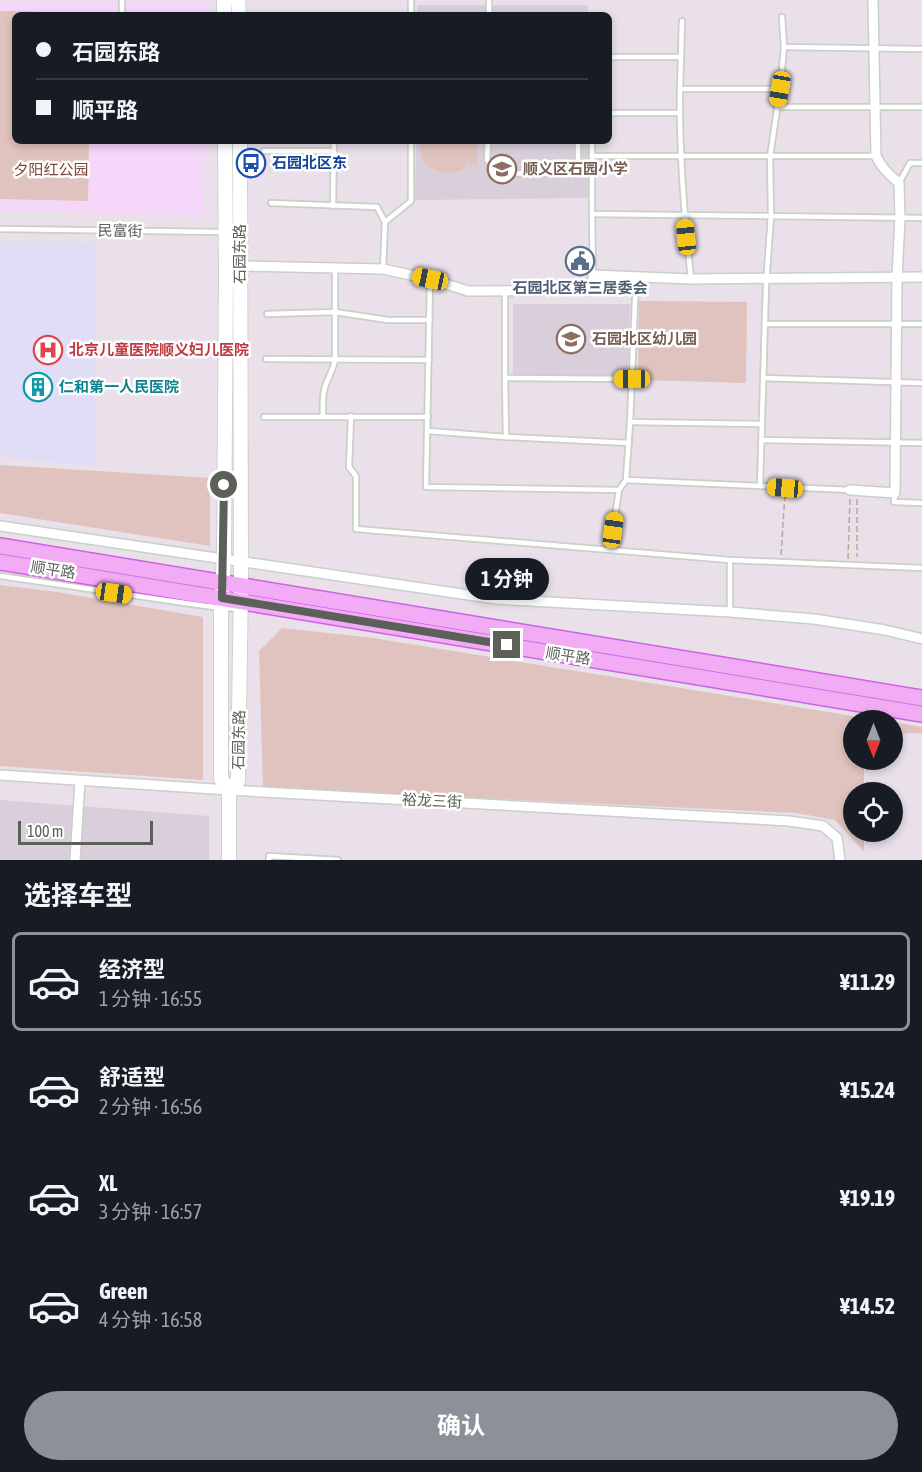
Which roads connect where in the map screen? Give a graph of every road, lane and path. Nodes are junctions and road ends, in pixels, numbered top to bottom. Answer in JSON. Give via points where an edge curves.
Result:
{"nodes":[{"id":1,"x":873,"y":0,"type":"edge"},
{"id":2,"x":782,"y":17,"type":"dead end"},
{"id":3,"x":682,"y":21,"type":"dead end"},
{"id":4,"x":784,"y":47,"type":"junction"},
{"id":5,"x":874,"y":48,"type":"junction"},
{"id":6,"x":922,"y":49,"type":"edge"},
{"id":7,"x":612,"y":57,"type":"edge"},
{"id":8,"x":681,"y":57,"type":"junction"},
{"id":9,"x":680,"y":89,"type":"junction"},
{"id":10,"x":780,"y":89,"type":"junction"},
{"id":11,"x":777,"y":106,"type":"junction"},
{"id":12,"x":874,"y":107,"type":"junction"},
{"id":13,"x":922,"y":107,"type":"edge"},
{"id":14,"x":612,"y":113,"type":"edge"},
{"id":15,"x":680,"y":113,"type":"junction"},
{"id":16,"x":225,"y":144,"type":"edge"},
{"id":17,"x":240,"y":144,"type":"edge"},
{"id":18,"x":334,"y":144,"type":"edge"},
{"id":19,"x":411,"y":144,"type":"edge"},
{"id":20,"x":488,"y":144,"type":"edge"},
{"id":21,"x":578,"y":144,"type":"edge"},
{"id":22,"x":592,"y":144,"type":"edge"},
{"id":23,"x":264,"y":151,"type":"dead end"},
{"id":24,"x":334,"y":151,"type":"junction"},
{"id":25,"x":681,"y":155,"type":"junction"},
{"id":26,"x":592,"y":156,"type":"junction"},
{"id":27,"x":876,"y":156,"type":"junction"},
{"id":28,"x":770,"y":157,"type":"junction"},
{"id":29,"x":922,"y":163,"type":"edge"},
{"id":30,"x":899,"y":183,"type":"junction"},
{"id":31,"x":271,"y":203,"type":"dead end"},
{"id":32,"x":333,"y":206,"type":"junction"},
{"id":33,"x":592,"y":214,"type":"junction"},
{"id":34,"x":684,"y":215,"type":"junction"},
{"id":35,"x":771,"y":216,"type":"junction"},
{"id":36,"x":900,"y":218,"type":"junction"},
{"id":37,"x":922,"y":218,"type":"edge"},
{"id":38,"x":385,"y":222,"type":"junction"},
{"id":39,"x":0,"y":229,"type":"edge"},
{"id":40,"x":225,"y":232,"type":"junction"},
{"id":41,"x":241,"y":233,"type":"junction"},
{"id":42,"x":240,"y":267,"type":"junction"},
{"id":43,"x":335,"y":268,"type":"junction"},
{"id":44,"x":383,"y":269,"type":"junction"},
{"id":45,"x":593,"y":275,"type":"junction"},
{"id":46,"x":922,"y":277,"type":"edge"},
{"id":47,"x":636,"y":278,"type":"junction"},
{"id":48,"x":897,"y":278,"type":"junction"},
{"id":49,"x":430,"y":279,"type":"junction"},
{"id":50,"x":691,"y":279,"type":"junction"},
{"id":51,"x":766,"y":279,"type":"junction"},
{"id":52,"x":505,"y":291,"type":"junction"},
{"id":53,"x":335,"y":312,"type":"junction"},
{"id":54,"x":267,"y":314,"type":"dead end"},
{"id":55,"x":430,"y":320,"type":"junction"},
{"id":56,"x":897,"y":323,"type":"junction"},
{"id":57,"x":765,"y":324,"type":"junction"},
{"id":58,"x":922,"y":324,"type":"edge"},
{"id":59,"x":266,"y":359,"type":"dead end"},
{"id":60,"x":335,"y":359,"type":"junction"},
{"id":61,"x":429,"y":360,"type":"junction"},
{"id":62,"x":505,"y":378,"type":"junction"},
{"id":63,"x":763,"y":378,"type":"junction"},
{"id":64,"x":632,"y":379,"type":"junction"},
{"id":65,"x":896,"y":382,"type":"junction"},
{"id":66,"x":922,"y":383,"type":"edge"},
{"id":67,"x":323,"y":416,"type":"junction"},
{"id":68,"x":351,"y":416,"type":"junction"},
{"id":69,"x":264,"y":417,"type":"dead end"},
{"id":70,"x":428,"y":417,"type":"junction"},
{"id":71,"x":630,"y":422,"type":"junction"},
{"id":72,"x":762,"y":424,"type":"junction"},
{"id":73,"x":428,"y":431,"type":"junction"},
{"id":74,"x":506,"y":437,"type":"junction"},
{"id":75,"x":762,"y":440,"type":"junction"},
{"id":76,"x":895,"y":442,"type":"junction"},
{"id":77,"x":922,"y":442,"type":"edge"},
{"id":78,"x":629,"y":443,"type":"junction"},
{"id":79,"x":626,"y":480,"type":"junction"},
{"id":80,"x":760,"y":486,"type":"junction"},
{"id":81,"x":785,"y":488,"type":"junction"},
{"id":82,"x":619,"y":489,"type":"junction"},
{"id":83,"x":853,"y":490,"type":"junction"},
{"id":84,"x":895,"y":492,"type":"junction"},
{"id":85,"x":922,"y":503,"type":"edge"},
{"id":86,"x":0,"y":526,"type":"edge"},
{"id":87,"x":0,"y":546,"type":"edge"},
{"id":88,"x":610,"y":550,"type":"junction"},
{"id":89,"x":224,"y":559,"type":"junction"},
{"id":90,"x":730,"y":560,"type":"junction"},
{"id":91,"x":848,"y":560,"type":"dead end"},
{"id":92,"x":241,"y":561,"type":"junction"},
{"id":93,"x":857,"y":561,"type":"dead end"},
{"id":94,"x":0,"y":562,"type":"edge"},
{"id":95,"x":780,"y":562,"type":"junction"},
{"id":96,"x":922,"y":568,"type":"edge"},
{"id":97,"x":0,"y":576,"type":"edge"},
{"id":98,"x":223,"y":582,"type":"junction"},
{"id":99,"x":241,"y":585,"type":"junction"},
{"id":100,"x":222,"y":603,"type":"junction"},
{"id":101,"x":241,"y":605,"type":"junction"},
{"id":102,"x":730,"y":612,"type":"junction"},
{"id":103,"x":922,"y":639,"type":"edge"},
{"id":104,"x":922,"y":698,"type":"edge"},
{"id":105,"x":922,"y":714,"type":"edge"},
{"id":106,"x":0,"y":776,"type":"edge"},
{"id":107,"x":80,"y":781,"type":"junction"},
{"id":108,"x":229,"y":790,"type":"junction"},
{"id":109,"x":75,"y":860,"type":"edge"},
{"id":110,"x":229,"y":860,"type":"edge"},
{"id":111,"x":269,"y":860,"type":"edge"},
{"id":112,"x":338,"y":860,"type":"edge"},
{"id":113,"x":840,"y":860,"type":"edge"}],
"edges":[{"from":1,"to":5,"type":"street"},
{"from":2,"to":4,"type":"lane"},
{"from":3,"to":8,"type":"lane"},
{"from":4,"to":5,"type":"lane"},
{"from":4,"to":10,"type":"lane"},
{"from":5,"to":6,"type":"lane"},
{"from":5,"to":12,"type":"street"},
{"from":7,"to":8,"type":"lane"},
{"from":8,"to":9,"type":"lane"},
{"from":9,"to":10,"type":"lane"},
{"from":9,"to":15,"type":"lane"},
{"from":10,"to":11,"type":"lane"},
{"from":11,"to":12,"type":"lane"},
{"from":11,"to":28,"type":"lane"},
{"from":12,"to":13,"type":"lane"},
{"from":12,"to":27,"type":"street"},
{"from":14,"to":15,"type":"lane"},
{"from":15,"to":25,"type":"lane"},
{"from":16,"to":40,"type":"main road","name":"石园东路"},
{"from":17,"to":41,"type":"main road","name":"石园东路"},
{"from":18,"to":24,"type":"lane"},
{"from":19,"to":38,"type":"lane","via":[[411,201]]},
{"from":20,"to":21,"type":"lane","via":[[487,160],[494,174],[578,174]]},
{"from":22,"to":26,"type":"lane"},
{"from":23,"to":24,"type":"lane"},
{"from":24,"to":32,"type":"lane"},
{"from":25,"to":26,"type":"lane"},
{"from":25,"to":28,"type":"lane"},
{"from":25,"to":34,"type":"lane"},
{"from":26,"to":33,"type":"lane"},
{"from":27,"to":28,"type":"lane"},
{"from":27,"to":30,"type":"street"},
{"from":28,"to":35,"type":"lane"},
{"from":29,"to":30,"type":"lane","via":[[910,163]]},
{"from":30,"to":36,"type":"street"},
{"from":31,"to":32,"type":"lane"},
{"from":32,"to":38,"type":"lane","via":[[377,207]]},
{"from":33,"to":34,"type":"lane"},
{"from":33,"to":45,"type":"lane"},
{"from":34,"to":35,"type":"lane"},
{"from":34,"to":50,"type":"lane"},
{"from":35,"to":36,"type":"lane"},
{"from":35,"to":51,"type":"lane"},
{"from":36,"to":37,"type":"lane"},
{"from":36,"to":48,"type":"street"},
{"from":38,"to":44,"type":"lane"},
{"from":39,"to":40,"type":"lane","name":"民富街"},
{"from":40,"to":41,"type":"lane","name":"民富街"},
{"from":40,"to":89,"type":"main road","name":"石园东路"},
{"from":41,"to":42,"type":"main road","name":"石园东路"},
{"from":42,"to":43,"type":"street"},
{"from":42,"to":92,"type":"main road","name":"石园东路"},
{"from":43,"to":44,"type":"street"},
{"from":43,"to":53,"type":"lane"},
{"from":44,"to":49,"type":"street"},
{"from":45,"to":47,"type":"street"},
{"from":45,"to":52,"type":"street","via":[[593,290]]},
{"from":46,"to":48,"type":"street"},
{"from":47,"to":50,"type":"street"},
{"from":47,"to":64,"type":"lane"},
{"from":48,"to":51,"type":"street"},
{"from":48,"to":56,"type":"street"},
{"from":49,"to":52,"type":"street","via":[[468,291]]},
{"from":49,"to":55,"type":"lane"},
{"from":50,"to":51,"type":"street"},
{"from":51,"to":57,"type":"lane"},
{"from":52,"to":62,"type":"lane"},
{"from":53,"to":54,"type":"lane"},
{"from":53,"to":55,"type":"lane","via":[[388,320]]},
{"from":53,"to":60,"type":"lane"},
{"from":55,"to":61,"type":"lane"},
{"from":56,"to":57,"type":"lane"},
{"from":56,"to":58,"type":"lane"},
{"from":56,"to":65,"type":"street"},
{"from":57,"to":63,"type":"lane"},
{"from":59,"to":60,"type":"lane"},
{"from":60,"to":61,"type":"lane"},
{"from":60,"to":67,"type":"lane","via":[[325,387]]},
{"from":61,"to":70,"type":"lane"},
{"from":62,"to":64,"type":"lane"},
{"from":62,"to":74,"type":"lane"},
{"from":63,"to":65,"type":"lane"},
{"from":63,"to":72,"type":"lane"},
{"from":64,"to":71,"type":"lane"},
{"from":65,"to":66,"type":"lane"},
{"from":65,"to":76,"type":"street"},
{"from":67,"to":68,"type":"lane"},
{"from":67,"to":69,"type":"lane"},
{"from":68,"to":70,"type":"lane"},
{"from":68,"to":88,"type":"lane","via":[[349,467],[356,476],[356,529]]},
{"from":70,"to":73,"type":"lane"},
{"from":71,"to":72,"type":"lane"},
{"from":71,"to":78,"type":"lane"},
{"from":72,"to":75,"type":"lane"},
{"from":73,"to":74,"type":"lane"},
{"from":73,"to":82,"type":"lane","via":[[426,487]]},
{"from":74,"to":78,"type":"lane"},
{"from":75,"to":76,"type":"lane"},
{"from":75,"to":80,"type":"lane"},
{"from":76,"to":77,"type":"lane"},
{"from":76,"to":84,"type":"street"},
{"from":78,"to":79,"type":"lane"},
{"from":79,"to":80,"type":"lane"},
{"from":79,"to":82,"type":"lane"},
{"from":80,"to":81,"type":"lane"},
{"from":81,"to":83,"type":"lane"},
{"from":81,"to":95,"type":"path"},
{"from":82,"to":88,"type":"lane"},
{"from":83,"to":84,"type":"street"},
{"from":83,"to":91,"type":"path"},
{"from":83,"to":93,"type":"path"},
{"from":84,"to":85,"type":"lane","via":[[894,502]]},
{"from":86,"to":89,"type":"street"},
{"from":87,"to":98,"type":"main road","name":"顺平路"},
{"from":88,"to":90,"type":"lane"},
{"from":89,"to":92,"type":"street"},
{"from":89,"to":98,"type":"main road","name":"石园东路"},
{"from":90,"to":95,"type":"lane"},
{"from":90,"to":102,"type":"lane"},
{"from":92,"to":99,"type":"main road","name":"石园东路"},
{"from":92,"to":102,"type":"street","via":[[496,599]]},
{"from":94,"to":100,"type":"main road","name":"顺平路"},
{"from":95,"to":96,"type":"lane"},
{"from":97,"to":100,"type":"lane"},
{"from":98,"to":99,"type":"main road","name":"顺平路"},
{"from":98,"to":100,"type":"main road","name":"石园东路"},
{"from":99,"to":101,"type":"main road","name":"石园东路"},
{"from":99,"to":104,"type":"main road","name":"顺平路"},
{"from":100,"to":101,"type":"main road","name":"顺平路"},
{"from":100,"to":108,"type":"main road","name":"石园东路","via":[[220,779]]},
{"from":101,"to":105,"type":"main road","name":"顺平路"},
{"from":101,"to":108,"type":"main road","name":"石园东路","via":[[238,781]]},
{"from":102,"to":103,"type":"street","via":[[814,619]]},
{"from":106,"to":107,"type":"street","name":"裕龙三街"},
{"from":107,"to":108,"type":"street","name":"裕龙三街"},
{"from":107,"to":109,"type":"street"},
{"from":108,"to":110,"type":"main road"},
{"from":108,"to":113,"type":"street","name":"裕龙三街","via":[[789,821],[823,826],[837,838]]},
{"from":111,"to":112,"type":"lane","via":[[269,856]]}]}
